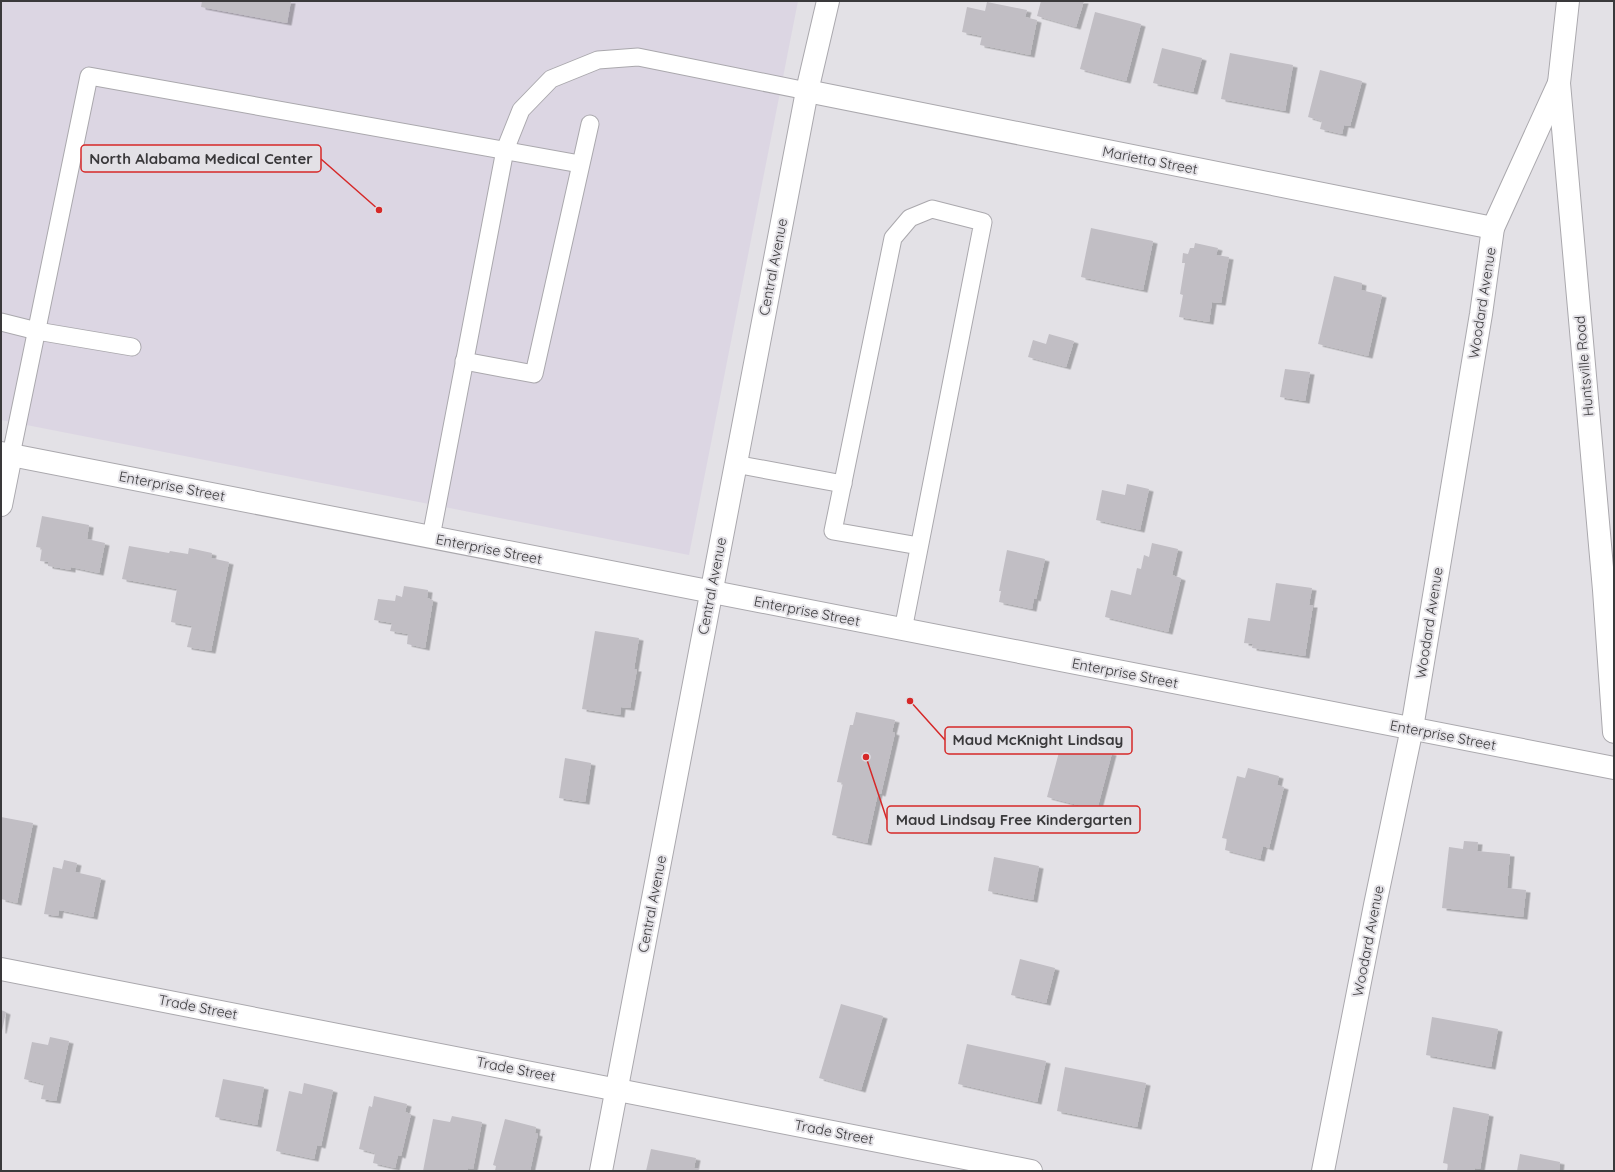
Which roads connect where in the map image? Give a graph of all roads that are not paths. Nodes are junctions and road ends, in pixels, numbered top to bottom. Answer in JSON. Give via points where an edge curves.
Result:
{"nodes":[{"id":1,"x":828,"y":1,"type":"edge"},
{"id":2,"x":1568,"y":1,"type":"edge"},
{"id":3,"x":1559,"y":84,"type":"junction"},
{"id":4,"x":807,"y":91,"type":"junction"},
{"id":5,"x":590,"y":124,"type":"dead end"},
{"id":6,"x":505,"y":150,"type":"junction"},
{"id":7,"x":580,"y":164,"type":"junction"},
{"id":8,"x":1494,"y":228,"type":"junction"},
{"id":9,"x":1,"y":322,"type":"edge"},
{"id":10,"x":37,"y":331,"type":"junction"},
{"id":11,"x":132,"y":347,"type":"dead end"},
{"id":12,"x":464,"y":361,"type":"junction"},
{"id":13,"x":6,"y":454,"type":"edge"},
{"id":14,"x":735,"y":464,"type":"junction"},
{"id":15,"x":843,"y":484,"type":"junction"},
{"id":16,"x":1,"y":505,"type":"edge"},
{"id":17,"x":431,"y":537,"type":"junction"},
{"id":18,"x":919,"y":546,"type":"junction"},
{"id":19,"x":1609,"y":588,"type":"edge"},
{"id":20,"x":710,"y":592,"type":"junction"},
{"id":21,"x":903,"y":630,"type":"junction"},
{"id":22,"x":1412,"y":728,"type":"junction"},
{"id":23,"x":1614,"y":732,"type":"edge"},
{"id":24,"x":1614,"y":768,"type":"edge"},
{"id":25,"x":1,"y":969,"type":"edge"},
{"id":26,"x":617,"y":1088,"type":"junction"},
{"id":27,"x":601,"y":1171,"type":"edge"},
{"id":28,"x":1031,"y":1171,"type":"edge"},
{"id":29,"x":1323,"y":1171,"type":"edge"}],
"edges":[{"from":1,"to":4,"type":"street","name":"Central Avenue"},
{"from":2,"to":3,"type":"street","name":"Huntsville Road"},
{"from":3,"to":8,"type":"street","name":"Woodard Avenue"},
{"from":3,"to":19,"type":"street","name":"Huntsville Road"},
{"from":4,"to":6,"type":"lane","via":[[638,58],[598,60],[551,79],[521,110]]},
{"from":4,"to":8,"type":"street","name":"Marietta Street"},
{"from":4,"to":14,"type":"street","name":"Central Avenue"},
{"from":5,"to":7,"type":"lane"},
{"from":6,"to":7,"type":"lane"},
{"from":6,"to":10,"type":"lane","via":[[88,76]]},
{"from":6,"to":12,"type":"lane"},
{"from":7,"to":12,"type":"lane","via":[[534,374]]},
{"from":8,"to":22,"type":"street","name":"Woodard Avenue"},
{"from":9,"to":10,"type":"lane"},
{"from":10,"to":11,"type":"lane"},
{"from":10,"to":13,"type":"lane"},
{"from":12,"to":17,"type":"lane"},
{"from":13,"to":16,"type":"street"},
{"from":13,"to":17,"type":"street","name":"Enterprise Street"},
{"from":14,"to":15,"type":"lane"},
{"from":14,"to":20,"type":"street","name":"Central Avenue"},
{"from":15,"to":18,"type":"lane","via":[[833,531]]},
{"from":15,"to":18,"type":"lane","via":[[893,238],[910,218],[932,209],[983,222]]},
{"from":17,"to":20,"type":"street","name":"Enterprise Street"},
{"from":18,"to":21,"type":"lane"},
{"from":19,"to":23,"type":"street","name":"Huntsville Road"},
{"from":20,"to":21,"type":"street","name":"Enterprise Street"},
{"from":20,"to":26,"type":"street","name":"Central Avenue"},
{"from":21,"to":22,"type":"street","name":"Enterprise Street"},
{"from":22,"to":24,"type":"street","name":"Enterprise Street"},
{"from":22,"to":29,"type":"street","name":"Woodard Avenue","via":[[1374,905]]},
{"from":25,"to":26,"type":"street","name":"Trade Street"},
{"from":26,"to":27,"type":"street","name":"Central Avenue"},
{"from":26,"to":28,"type":"street","name":"Trade Street"}]}
